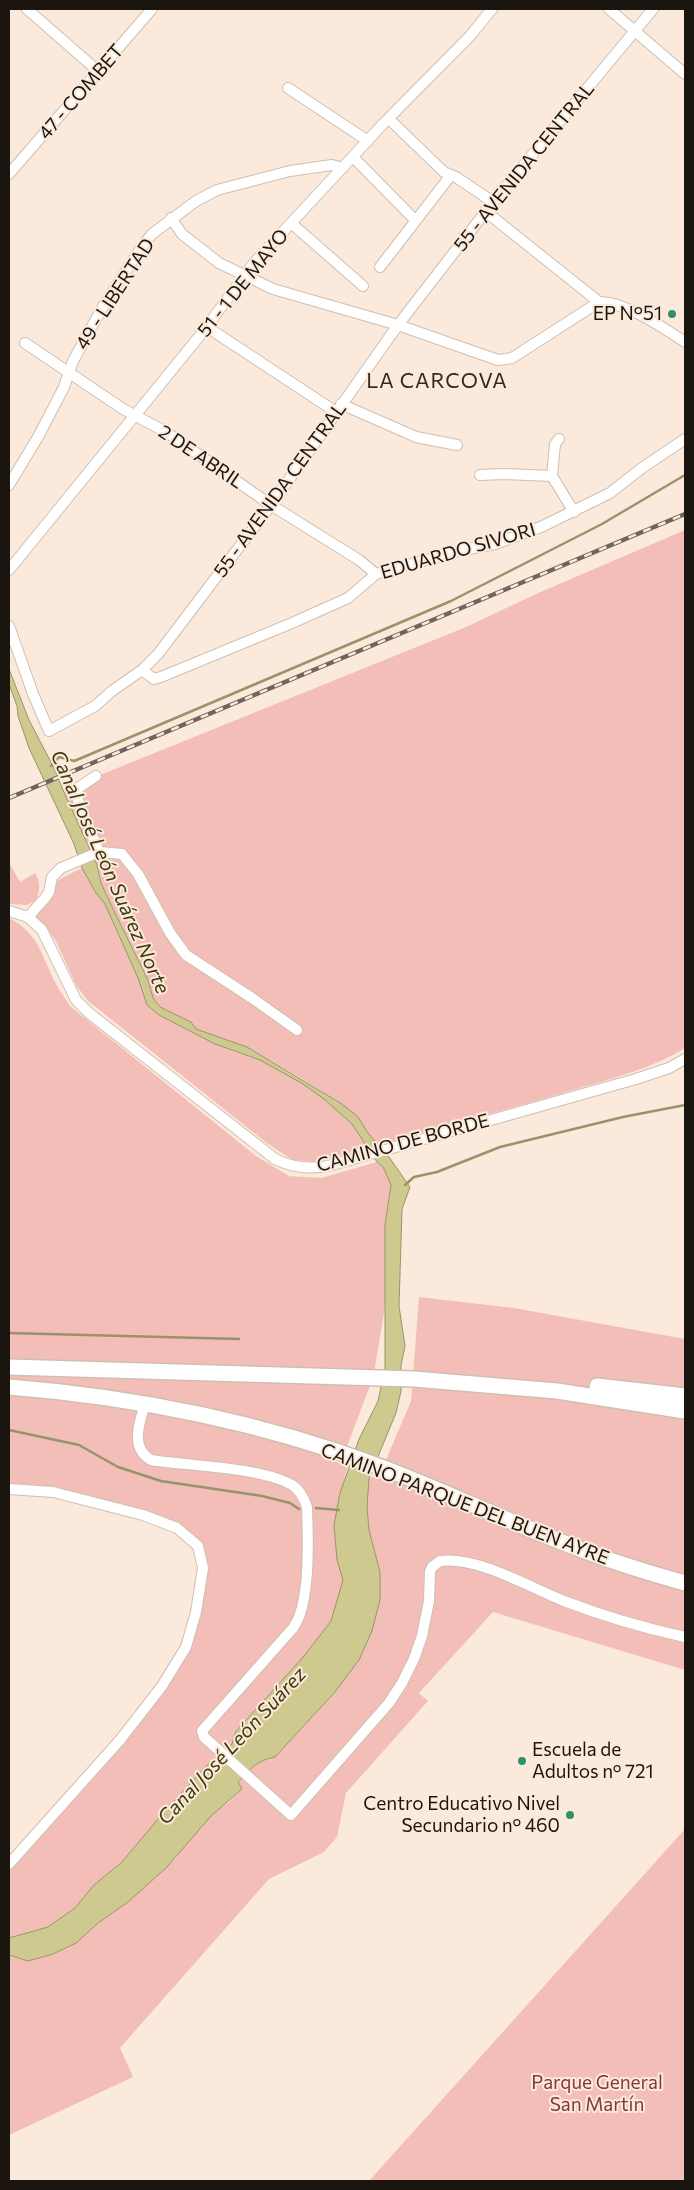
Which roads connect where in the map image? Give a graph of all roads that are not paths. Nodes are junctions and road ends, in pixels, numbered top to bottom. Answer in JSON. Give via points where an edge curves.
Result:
{"nodes":[{"id":1,"x":27,"y":9,"type":"edge"},
{"id":2,"x":152,"y":9,"type":"edge"},
{"id":3,"x":492,"y":9,"type":"edge"},
{"id":4,"x":610,"y":9,"type":"edge"},
{"id":5,"x":654,"y":9,"type":"edge"},
{"id":6,"x":635,"y":30,"type":"junction"},
{"id":7,"x":99,"y":72,"type":"junction"},
{"id":8,"x":685,"y":74,"type":"edge"},
{"id":9,"x":288,"y":88,"type":"dead end"},
{"id":10,"x":389,"y":119,"type":"junction"},
{"id":11,"x":368,"y":141,"type":"junction"},
{"id":12,"x":353,"y":157,"type":"junction"},
{"id":13,"x":343,"y":168,"type":"junction"},
{"id":14,"x":9,"y":174,"type":"edge"},
{"id":15,"x":451,"y":175,"type":"junction"},
{"id":16,"x":493,"y":202,"type":"junction"},
{"id":17,"x":485,"y":211,"type":"junction"},
{"id":18,"x":171,"y":218,"type":"junction"},
{"id":19,"x":415,"y":220,"type":"junction"},
{"id":20,"x":291,"y":223,"type":"junction"},
{"id":21,"x":380,"y":267,"type":"dead end"},
{"id":22,"x":244,"y":276,"type":"junction"},
{"id":23,"x":363,"y":286,"type":"dead end"},
{"id":24,"x":599,"y":302,"type":"junction"},
{"id":25,"x":398,"y":325,"type":"junction"},
{"id":26,"x":207,"y":327,"type":"junction"},
{"id":27,"x":685,"y":342,"type":"edge"},
{"id":28,"x":25,"y":343,"type":"dead end"},
{"id":29,"x":68,"y":371,"type":"junction"},
{"id":30,"x":338,"y":408,"type":"junction"},
{"id":31,"x":135,"y":415,"type":"junction"},
{"id":32,"x":559,"y":439,"type":"dead end"},
{"id":33,"x":685,"y":439,"type":"edge"},
{"id":34,"x":457,"y":445,"type":"dead end"},
{"id":35,"x":480,"y":475,"type":"dead end"},
{"id":36,"x":552,"y":476,"type":"junction"},
{"id":37,"x":9,"y":485,"type":"edge"},
{"id":38,"x":271,"y":505,"type":"junction"},
{"id":39,"x":574,"y":512,"type":"junction"},
{"id":40,"x":9,"y":570,"type":"edge"},
{"id":41,"x":376,"y":574,"type":"junction"},
{"id":42,"x":9,"y":626,"type":"edge"},
{"id":43,"x":142,"y":670,"type":"junction"},
{"id":44,"x":96,"y":776,"type":"dead end"},
{"id":45,"x":97,"y":853,"type":"junction"},
{"id":46,"x":9,"y":911,"type":"edge"},
{"id":47,"x":28,"y":917,"type":"junction"},
{"id":48,"x":297,"y":1030,"type":"dead end"},
{"id":49,"x":685,"y":1060,"type":"edge"},
{"id":50,"x":9,"y":1361,"type":"edge"},
{"id":51,"x":9,"y":1367,"type":"edge"},
{"id":52,"x":58,"y":1368,"type":"junction"},
{"id":53,"x":9,"y":1387,"type":"edge"},
{"id":54,"x":530,"y":1388,"type":"junction"},
{"id":55,"x":65,"y":1392,"type":"junction"},
{"id":56,"x":9,"y":1395,"type":"edge"},
{"id":57,"x":685,"y":1396,"type":"edge"},
{"id":58,"x":145,"y":1403,"type":"junction"},
{"id":59,"x":685,"y":1411,"type":"edge"},
{"id":60,"x":9,"y":1489,"type":"edge"},
{"id":61,"x":685,"y":1583,"type":"edge"},
{"id":62,"x":685,"y":1637,"type":"edge"},
{"id":63,"x":9,"y":1864,"type":"edge"}],
"edges":[{"from":1,"to":7,"type":"street"},
{"from":2,"to":7,"type":"street","name":"47 - COMBET"},
{"from":3,"to":10,"type":"street","name":"51 - 1 DE MAYO"},
{"from":4,"to":6,"type":"street"},
{"from":5,"to":6,"type":"street","name":"55 - AVENIDA CENTRAL"},
{"from":6,"to":8,"type":"street"},
{"from":6,"to":16,"type":"street","name":"55 - AVENIDA CENTRAL"},
{"from":7,"to":14,"type":"street","name":"47 - COMBET"},
{"from":9,"to":11,"type":"street"},
{"from":10,"to":11,"type":"street","name":"51 - 1 DE MAYO"},
{"from":10,"to":15,"type":"street"},
{"from":11,"to":12,"type":"street","name":"51 - 1 DE MAYO"},
{"from":12,"to":13,"type":"street","name":"51 - 1 DE MAYO"},
{"from":12,"to":19,"type":"street"},
{"from":13,"to":18,"type":"street","name":"49 - LIBERTAD","via":[[332,165],[290,171],[217,190]]},
{"from":13,"to":20,"type":"street","name":"51 - 1 DE MAYO"},
{"from":15,"to":16,"type":"street"},
{"from":15,"to":19,"type":"street"},
{"from":16,"to":17,"type":"street","name":"55 - AVENIDA CENTRAL"},
{"from":17,"to":24,"type":"street"},
{"from":17,"to":25,"type":"street","name":"55 - AVENIDA CENTRAL"},
{"from":18,"to":22,"type":"street","via":[[182,234],[220,263]]},
{"from":18,"to":29,"type":"street","name":"49 - LIBERTAD","via":[[152,234],[132,260]]},
{"from":19,"to":21,"type":"street"},
{"from":20,"to":22,"type":"street","name":"51 - 1 DE MAYO"},
{"from":20,"to":23,"type":"street"},
{"from":22,"to":25,"type":"street","via":[[273,289]]},
{"from":22,"to":26,"type":"street","name":"51 - 1 DE MAYO"},
{"from":24,"to":25,"type":"street","via":[[512,358],[503,360],[481,356]]},
{"from":24,"to":27,"type":"street","via":[[627,309]]},
{"from":25,"to":30,"type":"street","name":"55 - AVENIDA CENTRAL"},
{"from":26,"to":30,"type":"street"},
{"from":26,"to":31,"type":"street","name":"51 - 1 DE MAYO"},
{"from":28,"to":29,"type":"street","name":"2 DE ABRIL"},
{"from":29,"to":31,"type":"street","name":"2 DE ABRIL"},
{"from":29,"to":37,"type":"street","name":"49 - LIBERTAD","via":[[64,387]]},
{"from":30,"to":34,"type":"street","via":[[416,437]]},
{"from":30,"to":38,"type":"street","name":"55 - AVENIDA CENTRAL"},
{"from":31,"to":38,"type":"street","name":"2 DE ABRIL","via":[[166,432]]},
{"from":31,"to":40,"type":"street","name":"51 - 1 DE MAYO"},
{"from":32,"to":36,"type":"street","via":[[555,444]]},
{"from":33,"to":39,"type":"street","name":"EDUARDO SIVORI","via":[[610,493]]},
{"from":35,"to":36,"type":"street"},
{"from":36,"to":39,"type":"street"},
{"from":38,"to":41,"type":"street","name":"2 DE ABRIL"},
{"from":38,"to":43,"type":"street","name":"55 - AVENIDA CENTRAL","via":[[175,633]]},
{"from":39,"to":41,"type":"street","name":"EDUARDO SIVORI","via":[[495,544]]},
{"from":41,"to":43,"type":"street","name":"EDUARDO SIVORI","via":[[348,598],[161,678],[154,679]]},
{"from":42,"to":43,"type":"street","name":"55 - AVENIDA CENTRAL","via":[[48,731],[94,706]]},
{"from":44,"to":45,"type":"street","via":[[78,788],[76,795]]},
{"from":45,"to":47,"type":"street","via":[[55,873],[49,892]]},
{"from":45,"to":48,"type":"street","via":[[122,854],[133,865],[170,933],[186,955]]},
{"from":46,"to":47,"type":"street","name":"CAMINO DE BORDE"},
{"from":47,"to":49,"type":"street","name":"CAMINO DE BORDE","via":[[47,938],[68,985],[83,1008],[275,1158],[293,1166],[332,1165],[636,1079]]},
{"from":50,"to":52,"type":"highway"},
{"from":51,"to":52,"type":"highway"},
{"from":52,"to":54,"type":"highway","via":[[414,1379]]},
{"from":53,"to":55,"type":"highway","name":"CAMINO PARQUE DEL BUEN AYRE"},
{"from":54,"to":57,"type":"highway","via":[[586,1385]]},
{"from":54,"to":59,"type":"highway"},
{"from":55,"to":56,"type":"highway"},
{"from":55,"to":58,"type":"highway","name":"CAMINO PARQUE DEL BUEN AYRE"},
{"from":58,"to":61,"type":"highway","name":"CAMINO PARQUE DEL BUEN AYRE","via":[[239,1422],[344,1454],[576,1548]]},
{"from":58,"to":62,"type":"street","via":[[138,1442],[146,1456],[274,1478],[294,1486],[308,1507],[304,1600],[300,1617],[202,1731],[204,1737],[291,1814],[389,1703],[402,1683],[422,1636],[429,1601],[430,1572],[440,1561],[482,1566],[565,1601]]},
{"from":60,"to":63,"type":"street","via":[[53,1492],[143,1515],[177,1528],[198,1546],[203,1568],[186,1647],[162,1686],[120,1740]]}]}
